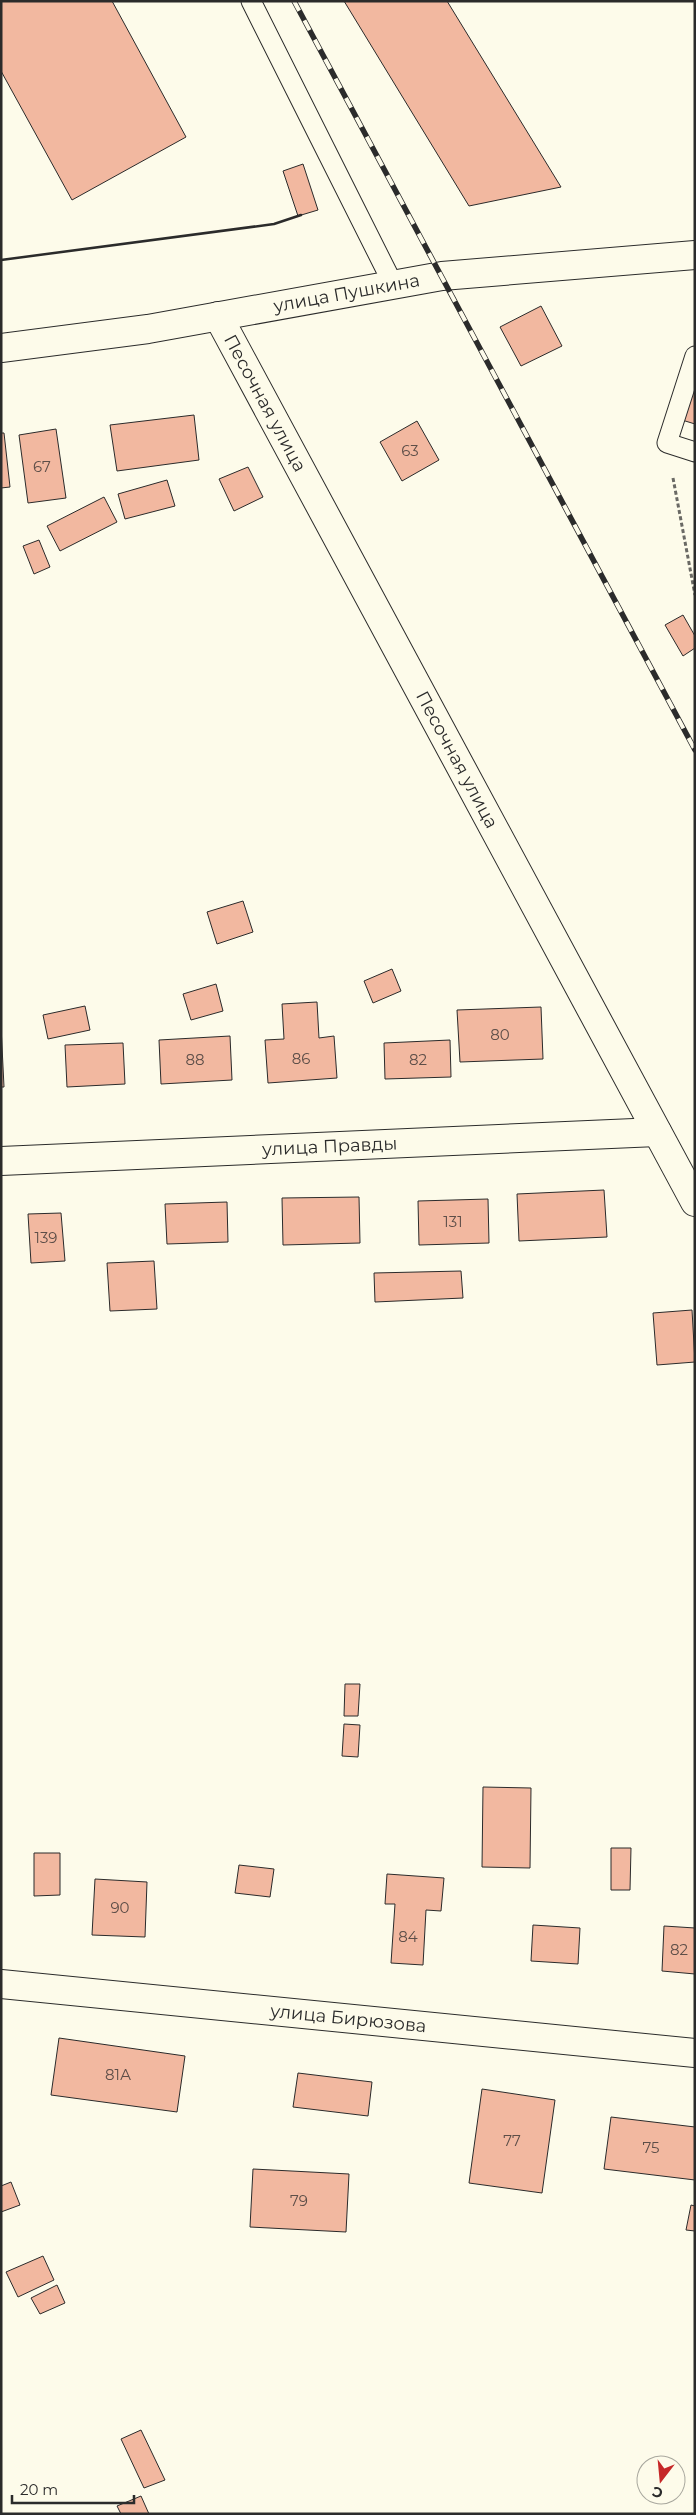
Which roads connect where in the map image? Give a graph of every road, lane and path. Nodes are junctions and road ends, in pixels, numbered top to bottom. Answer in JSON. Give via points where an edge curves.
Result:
{"nodes":[{"id":1,"x":251,"y":1,"type":"edge"},
{"id":2,"x":695,"y":255,"type":"edge"},
{"id":3,"x":393,"y":284,"type":"junction"},
{"id":4,"x":218,"y":316,"type":"junction"},
{"id":5,"x":1,"y":348,"type":"edge"},
{"id":6,"x":695,"y":356,"type":"edge"},
{"id":7,"x":667,"y":443,"type":"junction"},
{"id":8,"x":695,"y":452,"type":"edge"},
{"id":9,"x":695,"y":595,"type":"edge"},
{"id":10,"x":657,"y":1132,"type":"junction"},
{"id":11,"x":1,"y":1160,"type":"edge"},
{"id":12,"x":695,"y":1202,"type":"edge"},
{"id":13,"x":1,"y":1984,"type":"edge"},
{"id":14,"x":695,"y":2053,"type":"edge"}],
"edges":[{"from":1,"to":3,"type":"lane"},
{"from":2,"to":3,"type":"street","name":"улица Пушкина","via":[[442,276]]},
{"from":3,"to":4,"type":"street","name":"улица Пушкина"},
{"from":4,"to":5,"type":"street","name":"улица Пушкина","via":[[148,329]]},
{"from":4,"to":10,"type":"street","name":"Песочная улица"},
{"from":6,"to":7,"type":"lane"},
{"from":7,"to":8,"type":"lane"},
{"from":7,"to":9,"type":"path"},
{"from":10,"to":11,"type":"street","name":"улица Правды"},
{"from":10,"to":12,"type":"street","name":"Песочная улица"},
{"from":13,"to":14,"type":"street","name":"улица Бирюзова"}]}
